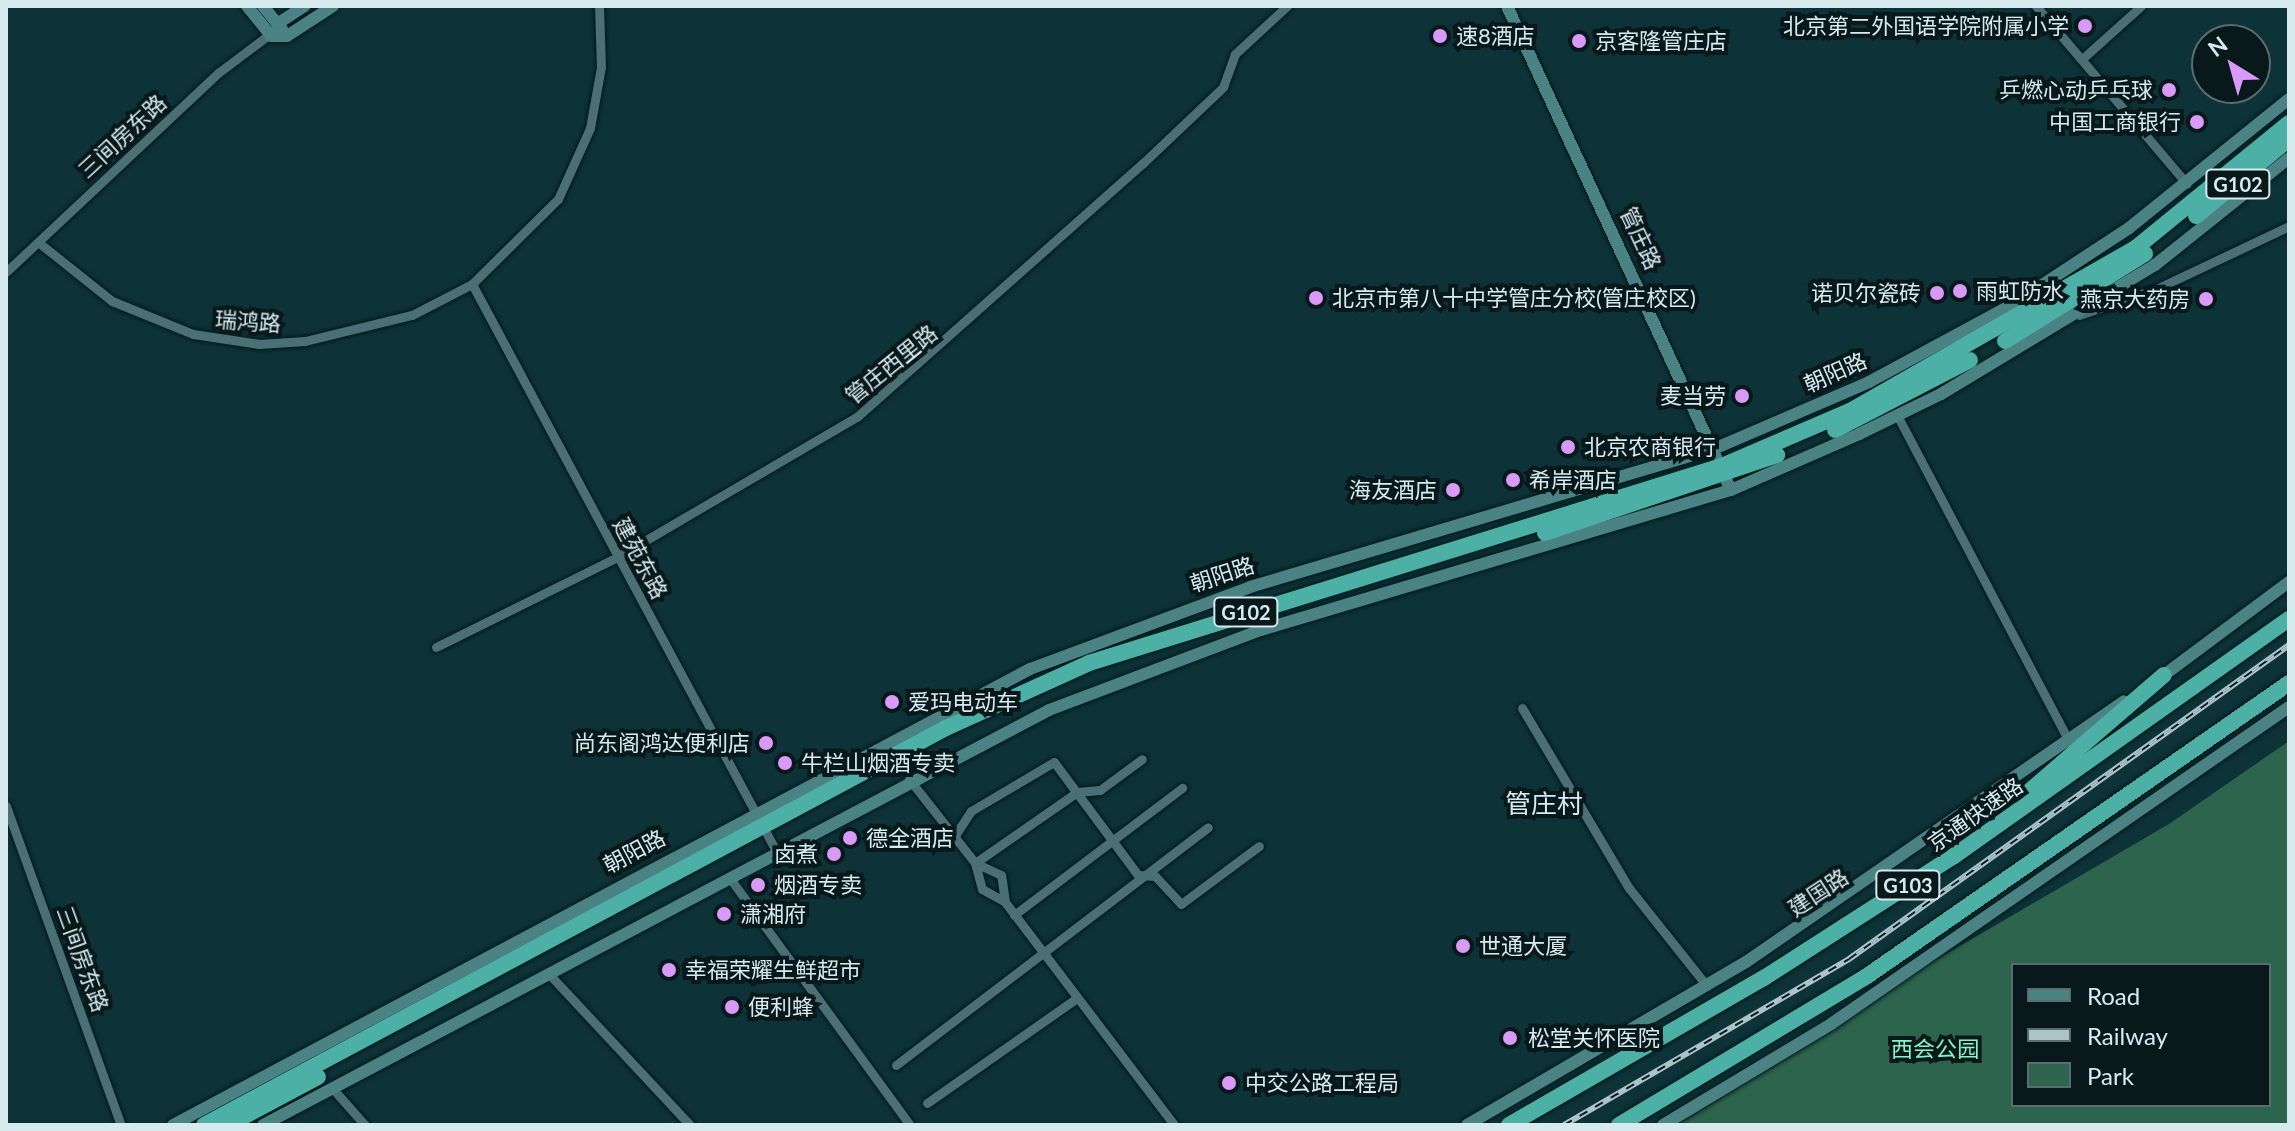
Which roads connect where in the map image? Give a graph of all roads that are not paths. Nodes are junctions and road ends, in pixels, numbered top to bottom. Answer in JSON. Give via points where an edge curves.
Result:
{"nodes":[{"id":1,"x":247,"y":6,"type":"edge"},
{"id":2,"x":263,"y":6,"type":"edge"},
{"id":3,"x":305,"y":6,"type":"edge"},
{"id":4,"x":333,"y":6,"type":"edge"},
{"id":5,"x":599,"y":6,"type":"edge"},
{"id":6,"x":1287,"y":6,"type":"edge"},
{"id":7,"x":1507,"y":6,"type":"edge"},
{"id":8,"x":2036,"y":6,"type":"edge"},
{"id":9,"x":2141,"y":6,"type":"edge"},
{"id":10,"x":274,"y":30,"type":"junction"},
{"id":11,"x":2082,"y":59,"type":"junction"},
{"id":12,"x":2289,"y":99,"type":"edge"},
{"id":13,"x":2289,"y":123,"type":"edge"},
{"id":14,"x":2289,"y":139,"type":"edge"},
{"id":15,"x":2289,"y":158,"type":"edge"},
{"id":16,"x":2187,"y":184,"type":"junction"},
{"id":17,"x":2289,"y":226,"type":"edge"},
{"id":18,"x":38,"y":242,"type":"junction"},
{"id":19,"x":6,"y":272,"type":"edge"},
{"id":20,"x":472,"y":284,"type":"junction"},
{"id":21,"x":2074,"y":316,"type":"junction"},
{"id":22,"x":1897,"y":415,"type":"junction"},
{"id":23,"x":1716,"y":448,"type":"junction"},
{"id":24,"x":1726,"y":478,"type":"junction"},
{"id":25,"x":619,"y":556,"type":"junction"},
{"id":26,"x":2289,"y":582,"type":"edge"},
{"id":27,"x":2289,"y":619,"type":"edge"},
{"id":28,"x":436,"y":647,"type":"dead end"},
{"id":29,"x":2164,"y":675,"type":"junction"},
{"id":30,"x":2289,"y":683,"type":"edge"},
{"id":31,"x":2289,"y":707,"type":"edge"},
{"id":32,"x":1522,"y":708,"type":"dead end"},
{"id":33,"x":2068,"y":739,"type":"junction"},
{"id":34,"x":1142,"y":759,"type":"dead end"},
{"id":35,"x":909,"y":779,"type":"junction"},
{"id":36,"x":1182,"y":788,"type":"dead end"},
{"id":37,"x":1077,"y":792,"type":"junction"},
{"id":38,"x":6,"y":806,"type":"edge"},
{"id":39,"x":762,"y":825,"type":"junction"},
{"id":40,"x":1208,"y":827,"type":"dead end"},
{"id":41,"x":954,"y":837,"type":"junction"},
{"id":42,"x":1113,"y":841,"type":"junction"},
{"id":43,"x":1259,"y":846,"type":"dead end"},
{"id":44,"x":776,"y":851,"type":"junction"},
{"id":45,"x":1954,"y":856,"type":"junction"},
{"id":46,"x":975,"y":863,"type":"junction"},
{"id":47,"x":1142,"y":875,"type":"junction"},
{"id":48,"x":729,"y":877,"type":"junction"},
{"id":49,"x":1005,"y":902,"type":"junction"},
{"id":50,"x":1014,"y":915,"type":"junction"},
{"id":51,"x":1046,"y":956,"type":"junction"},
{"id":52,"x":549,"y":974,"type":"junction"},
{"id":53,"x":1707,"y":986,"type":"junction"},
{"id":54,"x":1077,"y":998,"type":"junction"},
{"id":55,"x":896,"y":1065,"type":"dead end"},
{"id":56,"x":333,"y":1089,"type":"junction"},
{"id":57,"x":927,"y":1103,"type":"dead end"},
{"id":58,"x":121,"y":1125,"type":"edge"},
{"id":59,"x":173,"y":1125,"type":"edge"},
{"id":60,"x":204,"y":1125,"type":"edge"},
{"id":61,"x":228,"y":1125,"type":"edge"},
{"id":62,"x":263,"y":1125,"type":"edge"},
{"id":63,"x":365,"y":1125,"type":"edge"},
{"id":64,"x":690,"y":1125,"type":"edge"},
{"id":65,"x":910,"y":1125,"type":"edge"},
{"id":66,"x":1174,"y":1125,"type":"edge"},
{"id":67,"x":1467,"y":1125,"type":"edge"},
{"id":68,"x":1509,"y":1125,"type":"edge"},
{"id":69,"x":1619,"y":1125,"type":"edge"},
{"id":70,"x":1663,"y":1125,"type":"edge"}],
"edges":[{"from":1,"to":10,"type":"street"},
{"from":2,"to":10,"type":"street"},
{"from":3,"to":10,"type":"street"},
{"from":4,"to":10,"type":"street","via":[[287,36]]},
{"from":5,"to":20,"type":"street","via":[[601,67],[590,128],[558,199]]},
{"from":6,"to":25,"type":"street","name":"管庄西里路","via":[[1235,54],[1223,87],[921,366],[858,416]]},
{"from":7,"to":23,"type":"street","name":"管庄路"},
{"from":8,"to":11,"type":"street"},
{"from":9,"to":11,"type":"street"},
{"from":10,"to":18,"type":"street","name":"三间房东路","via":[[218,73]]},
{"from":11,"to":16,"type":"street"},
{"from":12,"to":16,"type":"street","name":"朝阳路"},
{"from":13,"to":24,"type":"highway","name":"朝阳路","number":"G102","via":[[2137,247],[2008,326]]},
{"from":14,"to":24,"type":"highway","name":"朝阳路","number":"G102","via":[[2219,199],[2063,308],[1856,420]]},
{"from":15,"to":21,"type":"street","name":"朝阳路","via":[[2203,229]]},
{"from":16,"to":23,"type":"street","name":"朝阳路","via":[[1951,341]]},
{"from":17,"to":21,"type":"street","via":[[2156,289]]},
{"from":18,"to":19,"type":"street","name":"三间房东路"},
{"from":18,"to":20,"type":"street","name":"瑞鸿路","via":[[79,279],[149,320],[259,344],[355,334]]},
{"from":20,"to":25,"type":"street","name":"建苑东路"},
{"from":21,"to":22,"type":"street","name":"朝阳路"},
{"from":22,"to":24,"type":"street","name":"朝阳路"},
{"from":22,"to":33,"type":"street"},
{"from":23,"to":24,"type":"street","name":"管庄路"},
{"from":23,"to":39,"type":"street","name":"朝阳路","via":[[1130,628],[937,714]]},
{"from":24,"to":35,"type":"street","name":"朝阳路","via":[[1158,666]]},
{"from":24,"to":39,"type":"highway","name":"朝阳路","number":"G102","via":[[1093,672]]},
{"from":25,"to":28,"type":"street","name":"管庄西里路"},
{"from":25,"to":39,"type":"street","name":"建苑东路"},
{"from":26,"to":29,"type":"street","name":"建国路"},
{"from":27,"to":45,"type":"highway","name":"京通快速路","number":"G103"},
{"from":29,"to":33,"type":"street","name":"建国路"},
{"from":29,"to":45,"type":"highway"},
{"from":30,"to":69,"type":"highway","number":"G103","via":[[1867,976]]},
{"from":31,"to":70,"type":"street","via":[[1831,1024]]},
{"from":32,"to":53,"type":"street","via":[[1629,888]]},
{"from":33,"to":53,"type":"street","name":"建国路","via":[[1925,845]]},
{"from":34,"to":37,"type":"street","via":[[1100,790]]},
{"from":35,"to":41,"type":"street"},
{"from":35,"to":44,"type":"street","name":"朝阳路"},
{"from":36,"to":42,"type":"street"},
{"from":37,"to":41,"type":"street","via":[[1054,762],[971,811]]},
{"from":37,"to":42,"type":"street"},
{"from":37,"to":46,"type":"street"},
{"from":38,"to":58,"type":"street","name":"三间房东路"},
{"from":39,"to":44,"type":"street","name":"建苑东路"},
{"from":39,"to":59,"type":"street","name":"朝阳路"},
{"from":39,"to":60,"type":"highway","name":"朝阳路","number":"G102"},
{"from":39,"to":61,"type":"highway","name":"朝阳路","number":"G102"},
{"from":40,"to":47,"type":"street"},
{"from":41,"to":46,"type":"street"},
{"from":42,"to":47,"type":"street"},
{"from":42,"to":50,"type":"street"},
{"from":43,"to":47,"type":"street","via":[[1181,904],[1155,876]]},
{"from":44,"to":48,"type":"street","name":"朝阳路"},
{"from":45,"to":68,"type":"highway","name":"京通快速路","number":"G103","via":[[1764,978]]},
{"from":46,"to":49,"type":"street","via":[[982,889]]},
{"from":46,"to":49,"type":"street","via":[[1001,875]]},
{"from":47,"to":51,"type":"street"},
{"from":48,"to":52,"type":"street","name":"朝阳路"},
{"from":48,"to":65,"type":"street"},
{"from":49,"to":50,"type":"street"},
{"from":50,"to":51,"type":"street"},
{"from":51,"to":54,"type":"street"},
{"from":51,"to":55,"type":"street"},
{"from":52,"to":56,"type":"street","name":"朝阳路"},
{"from":52,"to":64,"type":"street"},
{"from":53,"to":67,"type":"street","name":"建国路"},
{"from":54,"to":57,"type":"street"},
{"from":54,"to":66,"type":"street"},
{"from":56,"to":62,"type":"street","name":"朝阳路"},
{"from":56,"to":63,"type":"street"}]}
